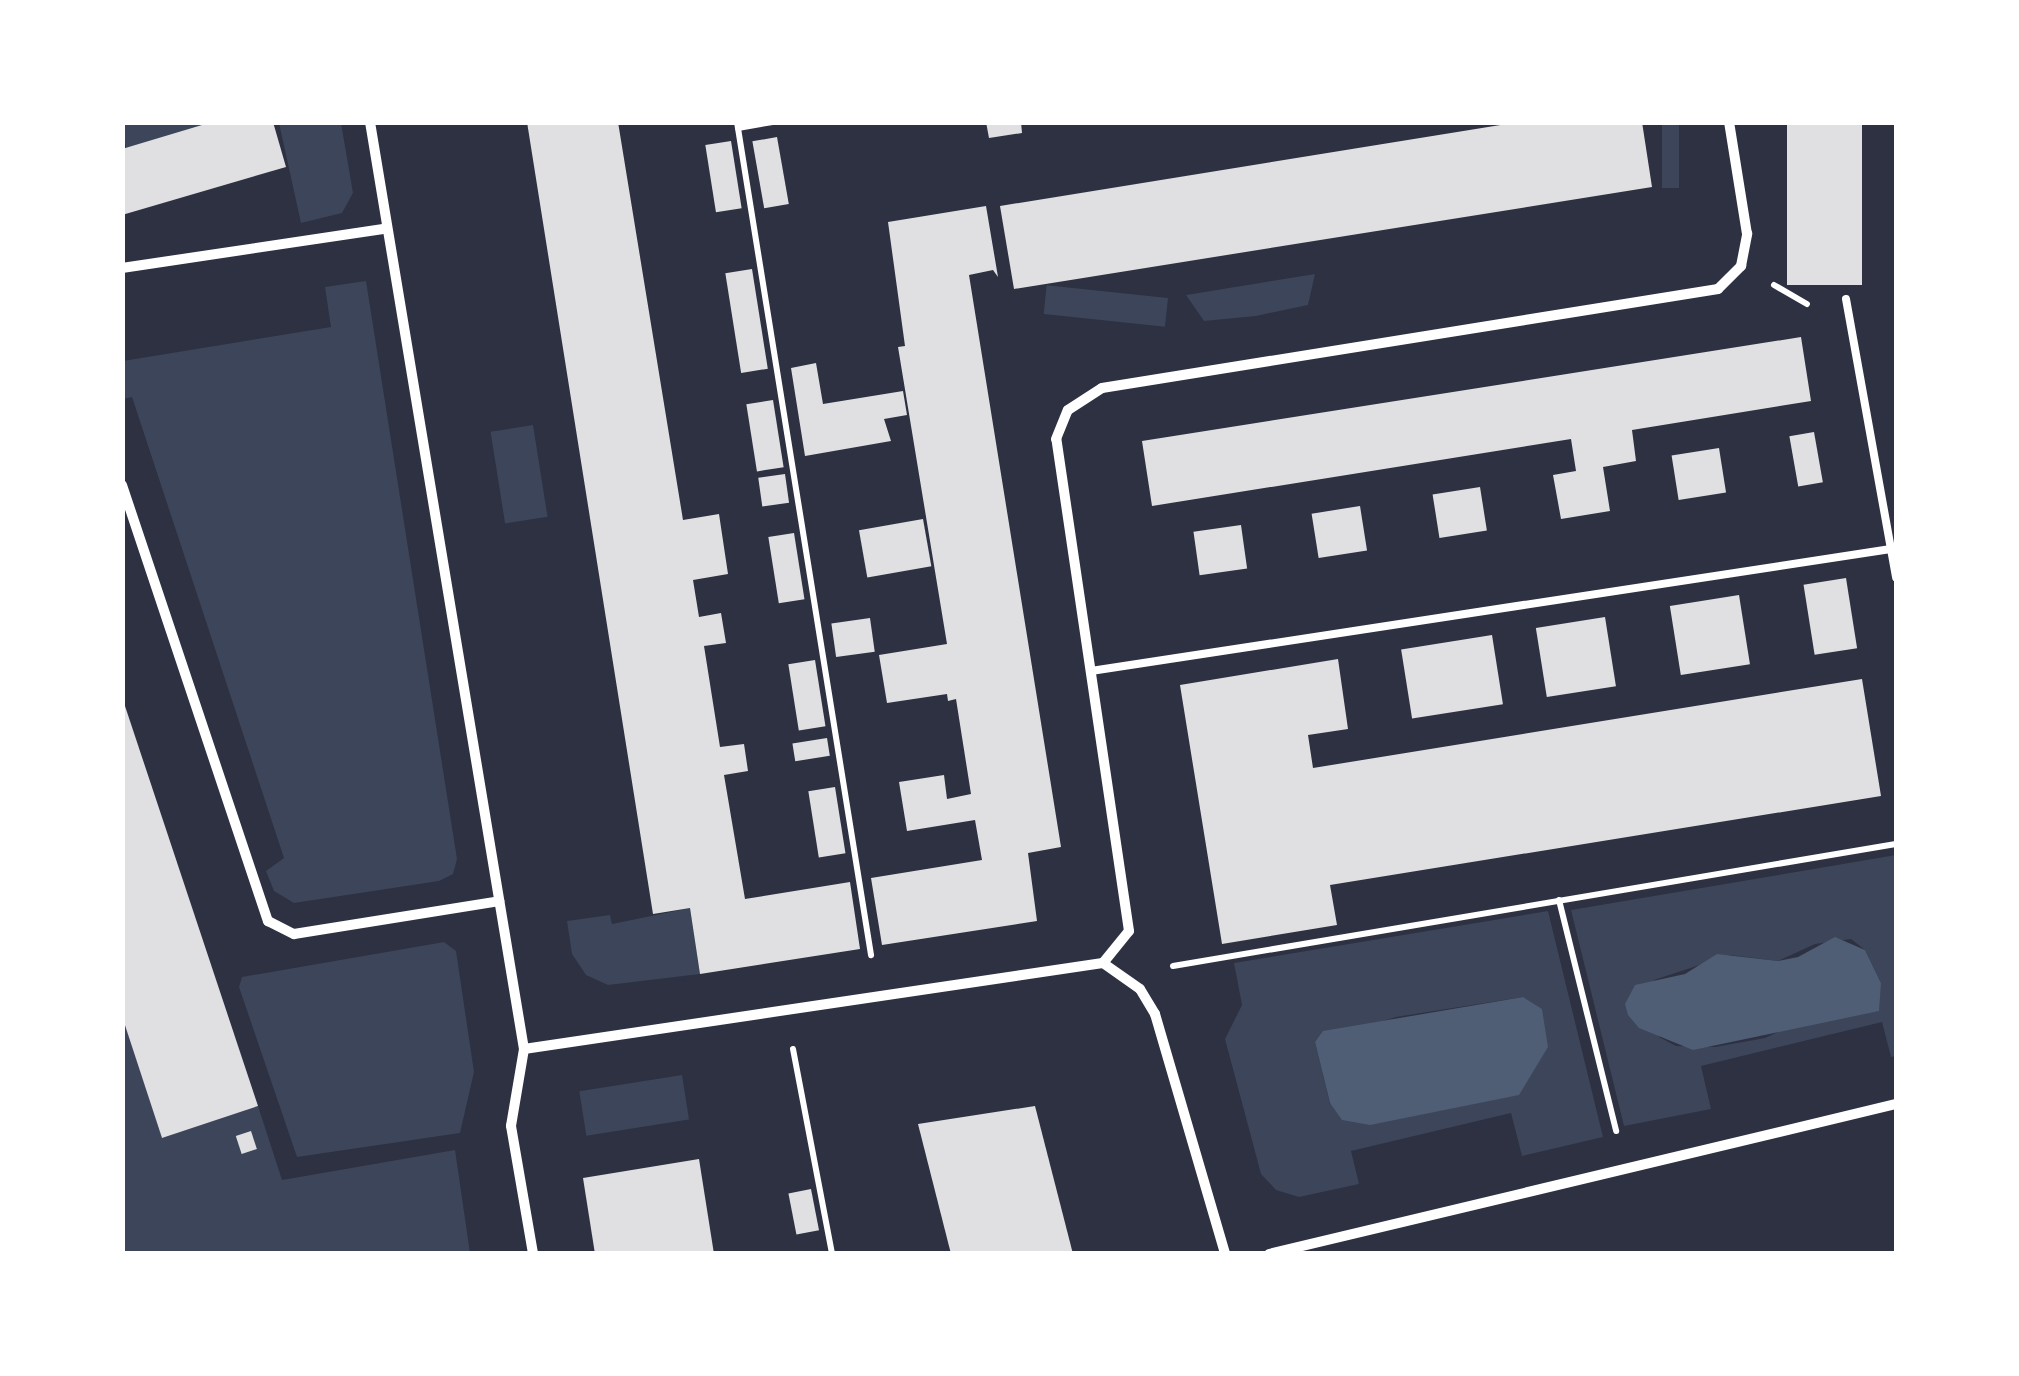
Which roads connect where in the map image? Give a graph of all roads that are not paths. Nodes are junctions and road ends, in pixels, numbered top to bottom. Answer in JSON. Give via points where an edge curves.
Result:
{"nodes":[{"id":1,"x":370,"y":122,"type":"edge"},
{"id":2,"x":1729,"y":122,"type":"edge"},
{"id":3,"x":383,"y":229,"type":"junction"},
{"id":4,"x":122,"y":268,"type":"edge"},
{"id":5,"x":1846,"y":299,"type":"road end"},
{"id":6,"x":122,"y":485,"type":"edge"},
{"id":7,"x":1891,"y":549,"type":"junction"},
{"id":8,"x":1896,"y":578,"type":"edge"},
{"id":9,"x":1091,"y":672,"type":"junction"},
{"id":10,"x":499,"y":901,"type":"junction"},
{"id":11,"x":1102,"y":963,"type":"junction"},
{"id":12,"x":524,"y":1050,"type":"junction"},
{"id":13,"x":1896,"y":1104,"type":"edge"},
{"id":14,"x":533,"y":1254,"type":"edge"},
{"id":15,"x":1226,"y":1254,"type":"edge"},
{"id":16,"x":1269,"y":1254,"type":"edge"}],
"edges":[{"from":1,"to":3,"type":"street"},
{"from":2,"to":9,"type":"street","via":[[1748,234],[1742,266],[1718,289],[1102,388],[1068,410],[1056,439]]},
{"from":3,"to":4,"type":"street"},
{"from":3,"to":10,"type":"street"},
{"from":5,"to":7,"type":"lane"},
{"from":6,"to":10,"type":"street","via":[[268,922],[294,934]]},
{"from":7,"to":8,"type":"lane"},
{"from":7,"to":9,"type":"lane"},
{"from":9,"to":11,"type":"street","via":[[1130,931]]},
{"from":10,"to":12,"type":"street"},
{"from":11,"to":12,"type":"street"},
{"from":11,"to":15,"type":"street","via":[[1140,990],[1155,1014]]},
{"from":12,"to":14,"type":"street","via":[[511,1126]]},
{"from":13,"to":16,"type":"street"}]}
